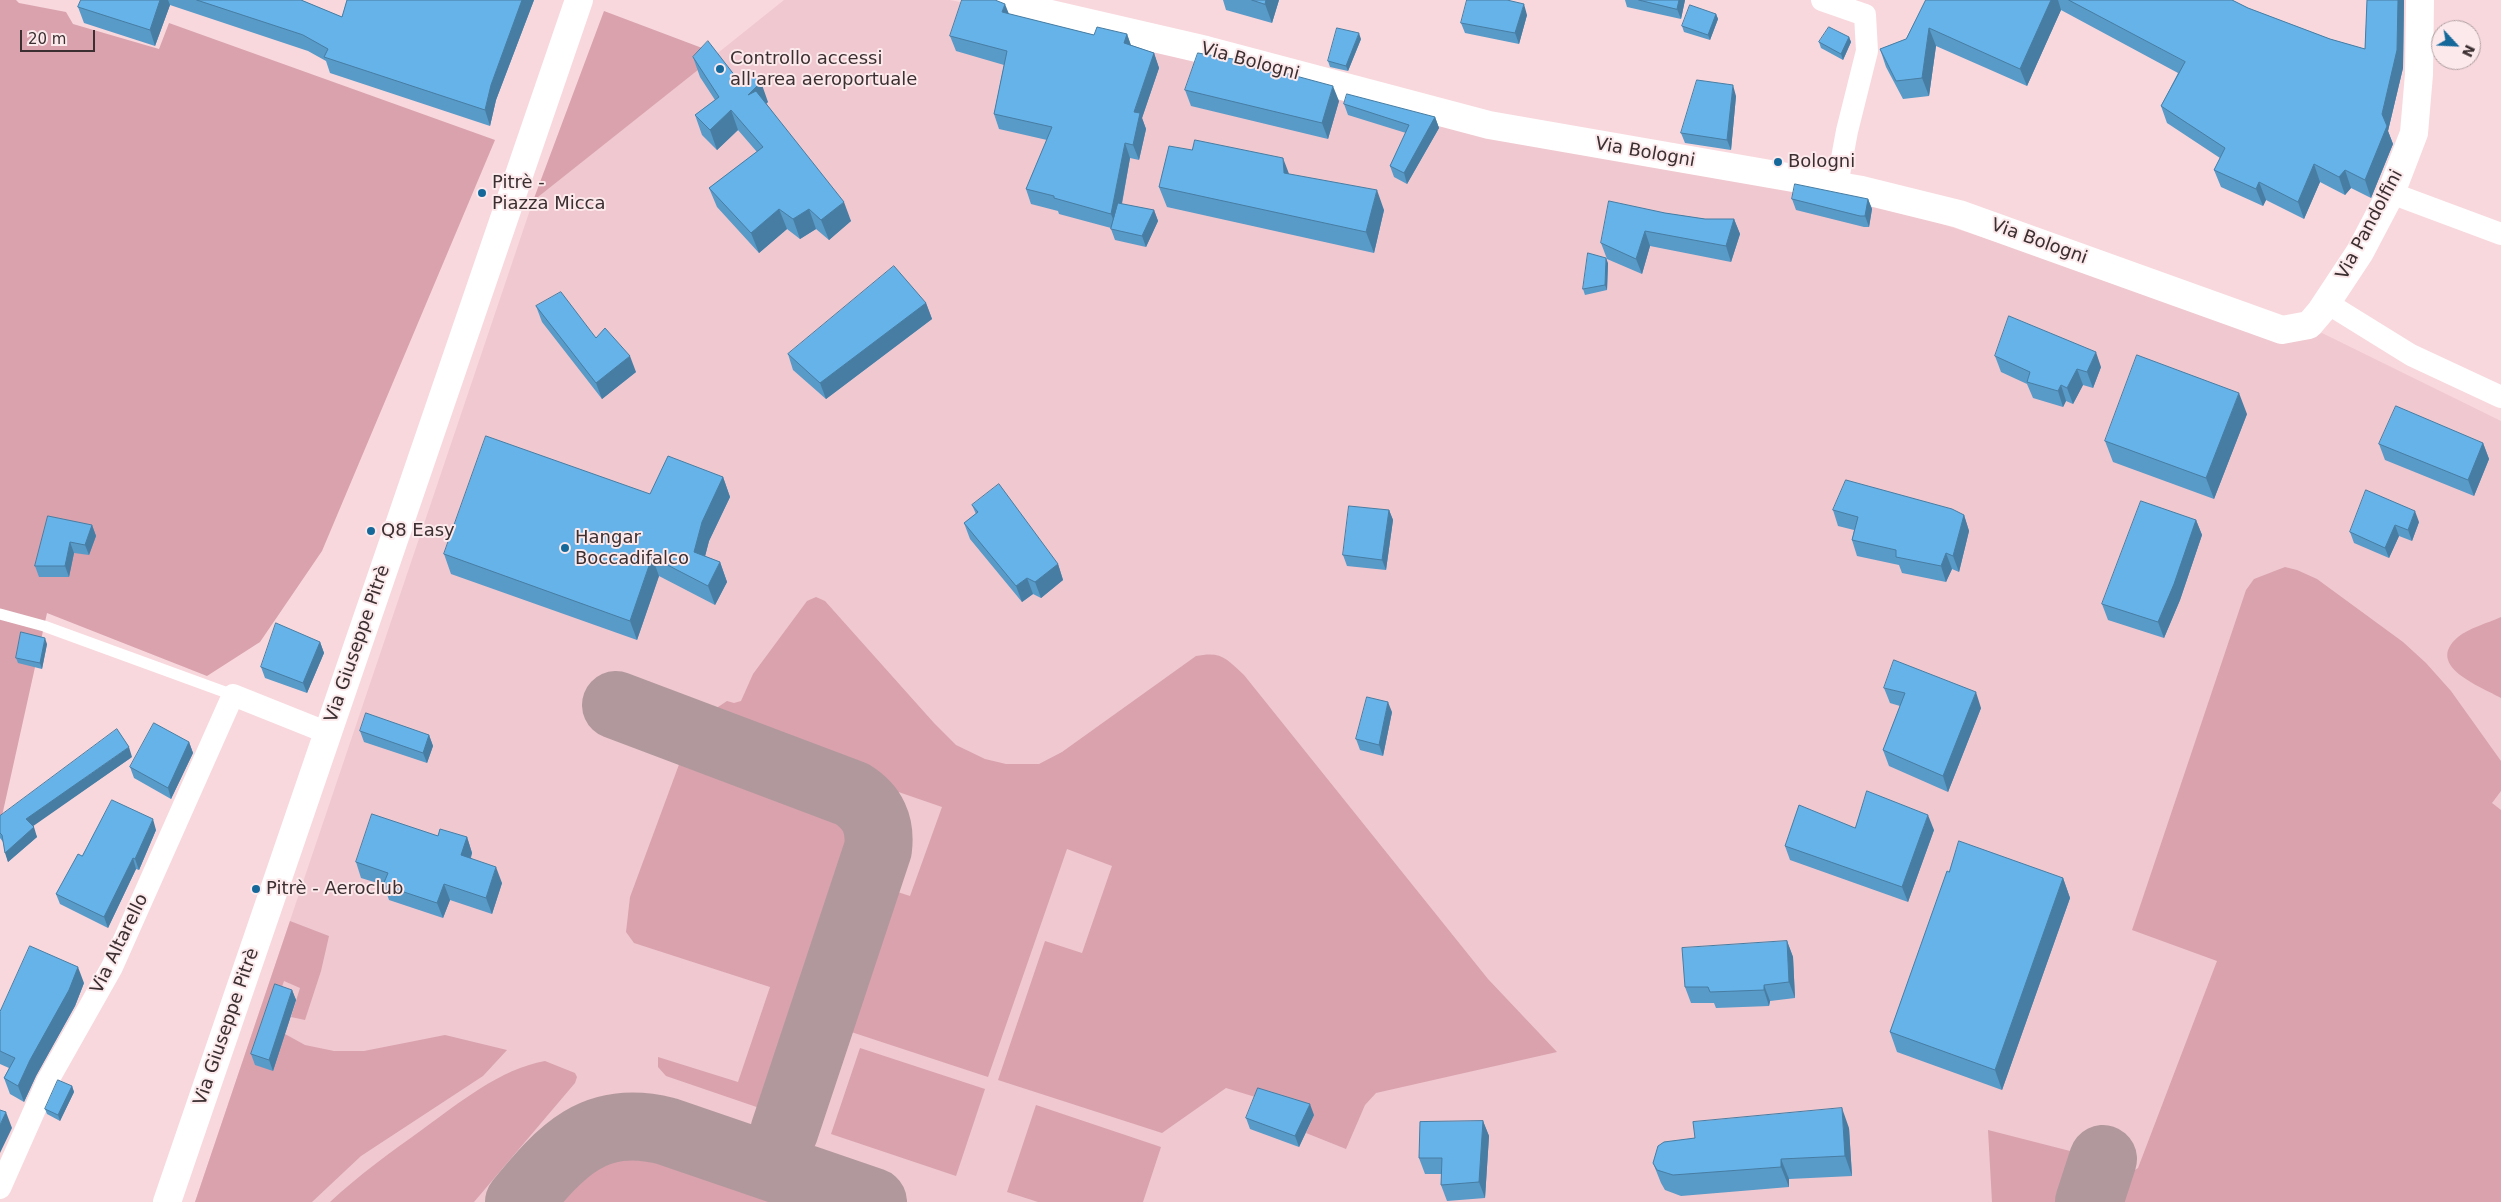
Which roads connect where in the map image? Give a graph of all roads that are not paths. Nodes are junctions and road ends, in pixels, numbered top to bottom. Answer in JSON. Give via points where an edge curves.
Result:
{"nodes":[{"id":1,"x":579,"y":0,"type":"edge"},
{"id":2,"x":1000,"y":0,"type":"edge"},
{"id":3,"x":1822,"y":0,"type":"edge"},
{"id":4,"x":2420,"y":0,"type":"edge"},
{"id":5,"x":1837,"y":185,"type":"junction"},
{"id":6,"x":2391,"y":193,"type":"junction"},
{"id":7,"x":2501,"y":234,"type":"edge"},
{"id":8,"x":2327,"y":303,"type":"junction"},
{"id":9,"x":2282,"y":330,"type":"joint"},
{"id":10,"x":2501,"y":397,"type":"edge"},
{"id":11,"x":0,"y":614,"type":"edge"},
{"id":12,"x":232,"y":695,"type":"junction"},
{"id":13,"x":328,"y":733,"type":"junction"},
{"id":14,"x":0,"y":1188,"type":"edge"},
{"id":15,"x":168,"y":1202,"type":"edge"}],
"edges":[{"from":1,"to":13,"type":"street","name":"Via Giuseppe Pitrè"},
{"from":2,"to":5,"type":"street","name":"Via Bologni","via":[[1490,124]]},
{"from":3,"to":5,"type":"street","via":[[1865,15],[1867,51]]},
{"from":4,"to":6,"type":"street","name":"Via Pandolfini","via":[[2414,133]]},
{"from":5,"to":9,"type":"street","name":"Via Bologni","via":[[1959,214]]},
{"from":6,"to":7,"type":"street"},
{"from":6,"to":8,"type":"street","name":"Via Pandolfini","via":[[2360,252]]},
{"from":8,"to":9,"type":"street","name":"Via Pandolfini","via":[[2310,325]]},
{"from":8,"to":10,"type":"street","via":[[2411,355]]},
{"from":11,"to":12,"type":"lane","via":[[44,626]]},
{"from":12,"to":13,"type":"street"},
{"from":12,"to":14,"type":"street","name":"Via Altarello","via":[[112,967],[47,1082]]},
{"from":13,"to":15,"type":"street","name":"Via Giuseppe Pitrè"}]}
